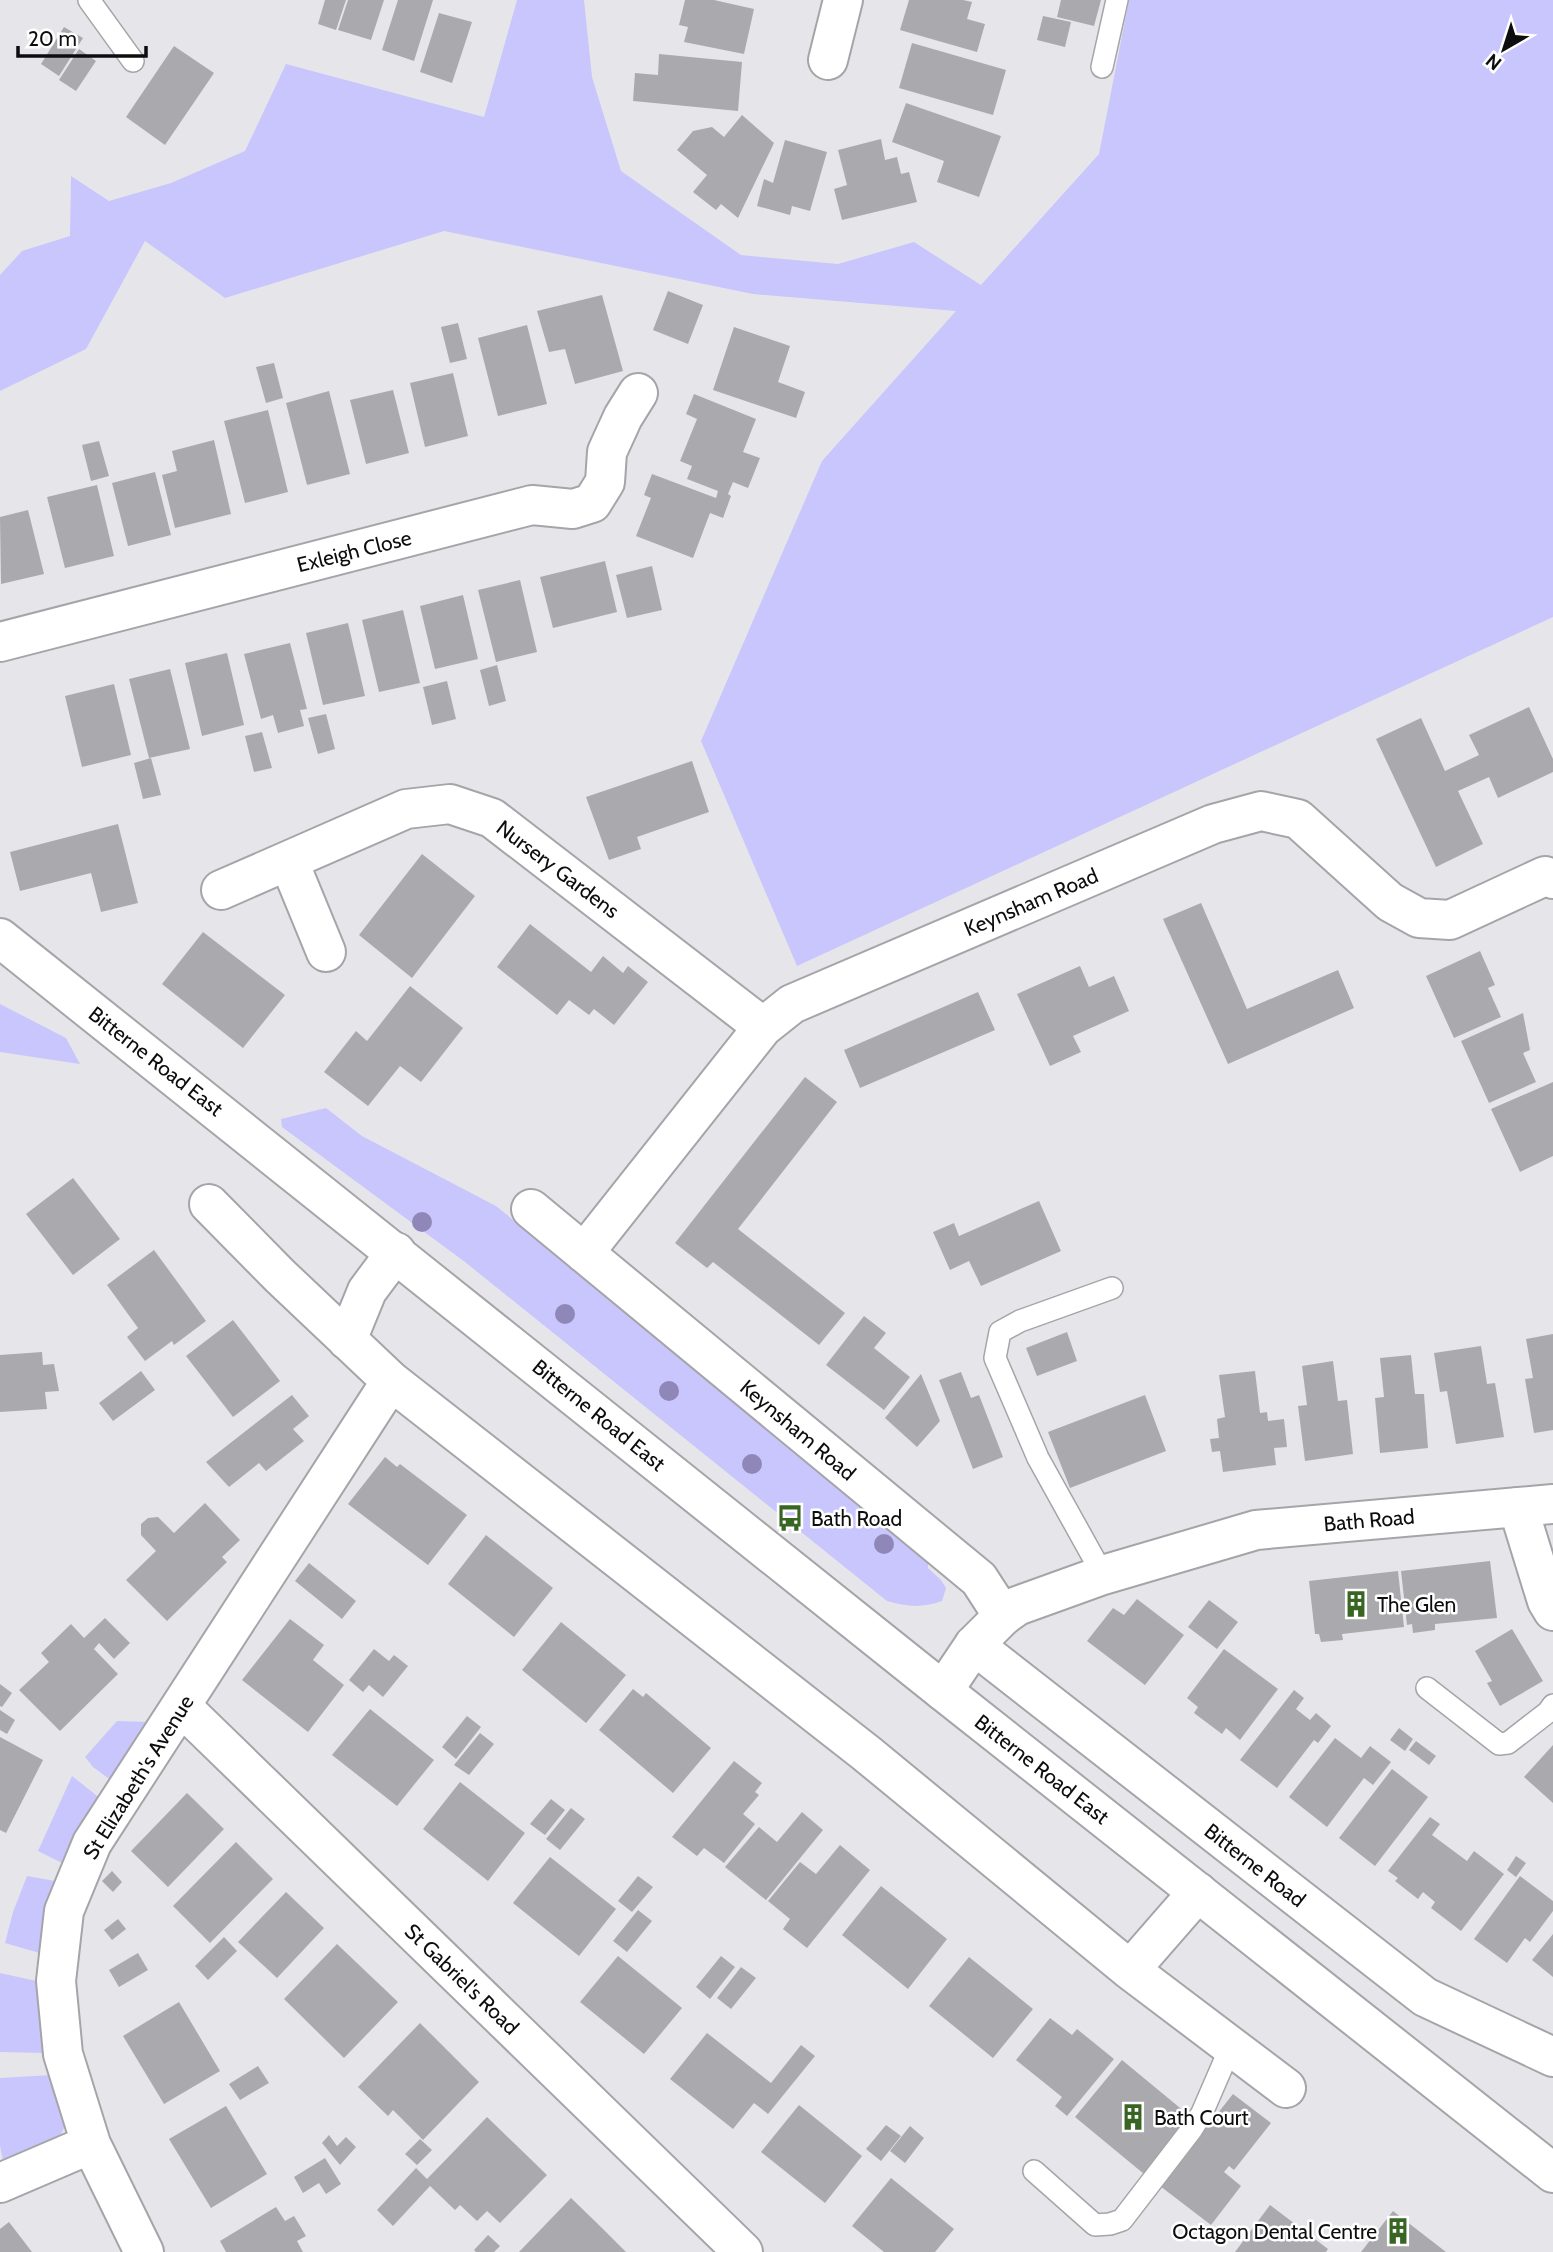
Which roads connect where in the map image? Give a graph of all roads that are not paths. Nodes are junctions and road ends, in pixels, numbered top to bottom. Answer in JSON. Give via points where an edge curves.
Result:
{"nodes":[{"id":1,"x":89,"y":0,"type":"edge"},
{"id":2,"x":843,"y":0,"type":"edge"},
{"id":3,"x":1116,"y":0,"type":"edge"},
{"id":4,"x":828,"y":60,"type":"dead end"},
{"id":5,"x":133,"y":61,"type":"dead end"},
{"id":6,"x":1102,"y":67,"type":"dead end"},
{"id":7,"x":638,"y":393,"type":"dead end"},
{"id":8,"x":0,"y":642,"type":"edge"},
{"id":9,"x":289,"y":862,"type":"junction"},
{"id":10,"x":1553,"y":879,"type":"edge"},
{"id":11,"x":221,"y":890,"type":"dead end"},
{"id":12,"x":0,"y":937,"type":"edge"},
{"id":13,"x":326,"y":952,"type":"dead end"},
{"id":14,"x":763,"y":1027,"type":"junction"},
{"id":15,"x":209,"y":1204,"type":"dead end"},
{"id":16,"x":531,"y":1209,"type":"dead end"},
{"id":17,"x":396,"y":1252,"type":"junction"},
{"id":18,"x":584,"y":1253,"type":"junction"},
{"id":19,"x":1112,"y":1288,"type":"dead end"},
{"id":20,"x":347,"y":1340,"type":"junction"},
{"id":21,"x":391,"y":1381,"type":"junction"},
{"id":22,"x":1535,"y":1505,"type":"edge"},
{"id":23,"x":1103,"y":1575,"type":"junction"},
{"id":24,"x":1553,"y":1611,"type":"edge"},
{"id":25,"x":1003,"y":1616,"type":"junction"},
{"id":26,"x":974,"y":1645,"type":"junction"},
{"id":27,"x":1427,"y":1688,"type":"dead end"},
{"id":28,"x":943,"y":1691,"type":"junction"},
{"id":29,"x":1553,"y":1705,"type":"edge"},
{"id":30,"x":181,"y":1706,"type":"junction"},
{"id":31,"x":1198,"y":1892,"type":"junction"},
{"id":32,"x":1130,"y":1969,"type":"junction"},
{"id":33,"x":1231,"y":2046,"type":"junction"},
{"id":34,"x":1553,"y":2057,"type":"edge"},
{"id":35,"x":1286,"y":2088,"type":"dead end"},
{"id":36,"x":90,"y":2144,"type":"junction"},
{"id":37,"x":1034,"y":2171,"type":"dead end"},
{"id":38,"x":1553,"y":2173,"type":"edge"},
{"id":39,"x":0,"y":2183,"type":"edge"},
{"id":40,"x":144,"y":2252,"type":"edge"},
{"id":41,"x":743,"y":2252,"type":"edge"}],
"edges":[{"from":1,"to":5,"type":"lane"},
{"from":2,"to":4,"type":"street"},
{"from":3,"to":6,"type":"lane"},
{"from":7,"to":8,"type":"street","name":"Exleigh Close","via":[[607,452],[605,482],[592,503],[573,509],[532,505]]},
{"from":9,"to":11,"type":"street","name":"Nursery Gardens"},
{"from":9,"to":13,"type":"street"},
{"from":9,"to":14,"type":"street","name":"Nursery Gardens","via":[[405,809],[450,804],[492,818]]},
{"from":10,"to":14,"type":"street","name":"Keynsham Road","via":[[1545,876],[1450,920],[1419,918],[1390,902],[1298,819],[1261,811],[1213,824],[792,1004]]},
{"from":12,"to":17,"type":"street","name":"Bitterne Road East"},
{"from":14,"to":18,"type":"street","name":"Keynsham Road"},
{"from":15,"to":20,"type":"street"},
{"from":16,"to":18,"type":"street","name":"Keynsham Road"},
{"from":17,"to":20,"type":"street","via":[[367,1291]]},
{"from":17,"to":28,"type":"street","name":"Bitterne Road East"},
{"from":18,"to":25,"type":"street","name":"Keynsham Road","via":[[979,1579]]},
{"from":19,"to":23,"type":"lane","via":[[1000,1332],[995,1358],[1038,1458]]},
{"from":20,"to":21,"type":"street"},
{"from":21,"to":30,"type":"street","name":"St Elizabeth's Avenue"},
{"from":21,"to":32,"type":"street","via":[[866,1753]]},
{"from":22,"to":23,"type":"street","name":"Bath Road","via":[[1256,1530]]},
{"from":22,"to":24,"type":"street","via":[[1547,1601]]},
{"from":23,"to":25,"type":"street","name":"Bath Road","via":[[1017,1606]]},
{"from":25,"to":26,"type":"street","name":"Bath Road"},
{"from":26,"to":28,"type":"street","name":"Bath Road"},
{"from":26,"to":34,"type":"street","name":"Bitterne Road","via":[[1424,1997]]},
{"from":27,"to":29,"type":"lane","via":[[1499,1744],[1508,1743]]},
{"from":28,"to":31,"type":"street","name":"Bitterne Road East"},
{"from":30,"to":36,"type":"street","name":"St Elizabeth's Avenue","via":[[92,1843],[64,1911],[55,1982],[63,2054]]},
{"from":30,"to":41,"type":"street","name":"St Gabriel's Road"},
{"from":31,"to":32,"type":"street"},
{"from":31,"to":38,"type":"street","name":"Bitterne Road East"},
{"from":32,"to":33,"type":"street"},
{"from":33,"to":35,"type":"street"},
{"from":33,"to":37,"type":"lane","via":[[1202,2113],[1122,2220],[1095,2225]]},
{"from":36,"to":39,"type":"street"},
{"from":36,"to":40,"type":"street","name":"St Elizabeth's Avenue"}]}
